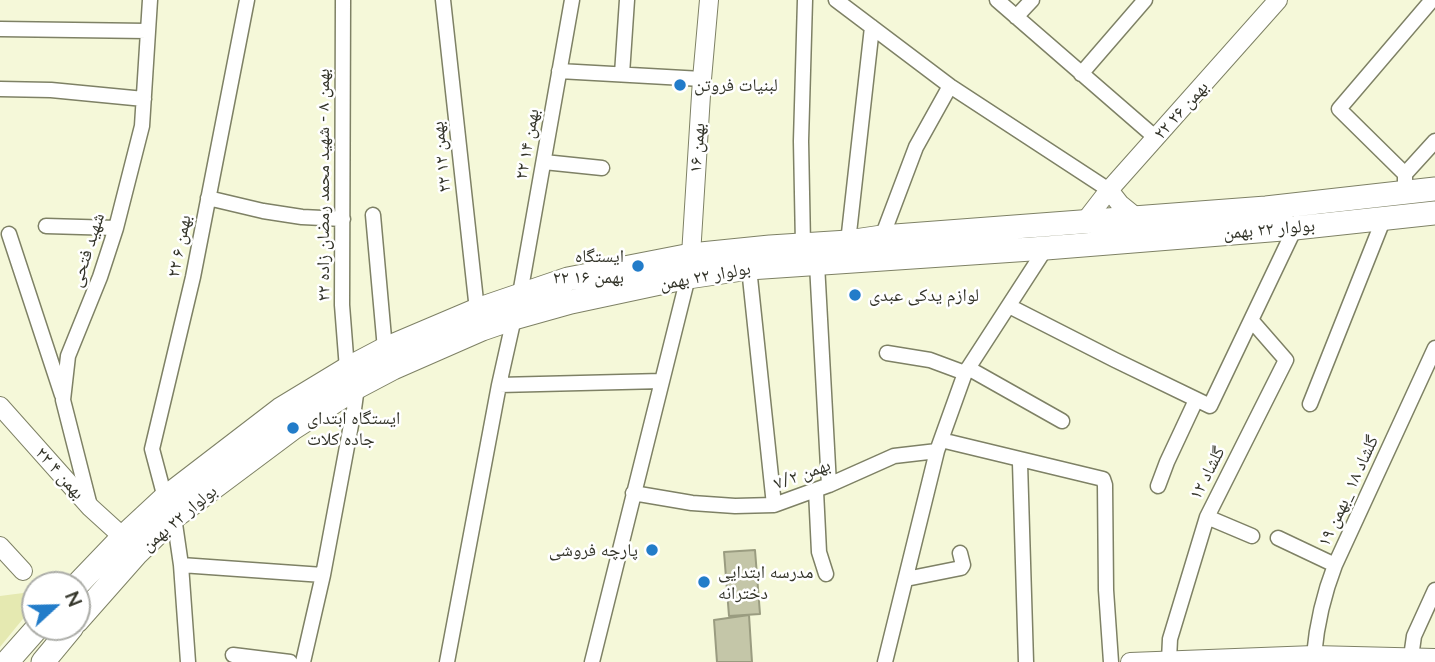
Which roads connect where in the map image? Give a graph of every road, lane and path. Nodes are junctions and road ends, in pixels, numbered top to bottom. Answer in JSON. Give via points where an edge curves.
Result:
{"nodes":[{"id":1,"x":150,"y":0,"type":"edge"},
{"id":2,"x":247,"y":0,"type":"edge"},
{"id":3,"x":343,"y":0,"type":"edge"},
{"id":4,"x":443,"y":0,"type":"edge"},
{"id":5,"x":572,"y":0,"type":"edge"},
{"id":6,"x":627,"y":0,"type":"edge"},
{"id":7,"x":709,"y":0,"type":"edge"},
{"id":8,"x":805,"y":0,"type":"edge"},
{"id":9,"x":836,"y":0,"type":"edge"},
{"id":10,"x":996,"y":0,"type":"edge"},
{"id":11,"x":1032,"y":0,"type":"edge"},
{"id":12,"x":1144,"y":0,"type":"edge"},
{"id":13,"x":1279,"y":0,"type":"edge"},
{"id":14,"x":1432,"y":0,"type":"edge"},
{"id":15,"x":1016,"y":17,"type":"junction"},
{"id":16,"x":873,"y":27,"type":"junction"},
{"id":17,"x":0,"y":29,"type":"edge"},
{"id":18,"x":147,"y":31,"type":"junction"},
{"id":19,"x":559,"y":71,"type":"junction"},
{"id":20,"x":622,"y":74,"type":"junction"},
{"id":21,"x":1081,"y":74,"type":"junction"},
{"id":22,"x":702,"y":79,"type":"junction"},
{"id":23,"x":950,"y":86,"type":"junction"},
{"id":24,"x":0,"y":89,"type":"edge"},
{"id":25,"x":144,"y":99,"type":"junction"},
{"id":26,"x":1156,"y":138,"type":"junction"},
{"id":27,"x":1434,"y":143,"type":"edge"},
{"id":28,"x":544,"y":162,"type":"junction"},
{"id":29,"x":602,"y":168,"type":"dead end"},
{"id":30,"x":1405,"y":183,"type":"junction"},
{"id":31,"x":1435,"y":189,"type":"edge"},
{"id":32,"x":1109,"y":190,"type":"junction"},
{"id":33,"x":208,"y":198,"type":"junction"},
{"id":34,"x":1435,"y":213,"type":"edge"},
{"id":35,"x":373,"y":215,"type":"dead end"},
{"id":36,"x":1136,"y":217,"type":"junction"},
{"id":37,"x":1384,"y":218,"type":"junction"},
{"id":38,"x":343,"y":219,"type":"junction"},
{"id":39,"x":1085,"y":221,"type":"junction"},
{"id":40,"x":46,"y":226,"type":"dead end"},
{"id":41,"x":116,"y":228,"type":"junction"},
{"id":42,"x":1296,"y":228,"type":"junction"},
{"id":43,"x":9,"y":234,"type":"dead end"},
{"id":44,"x":882,"y":237,"type":"junction"},
{"id":45,"x":848,"y":242,"type":"junction"},
{"id":46,"x":803,"y":245,"type":"junction"},
{"id":47,"x":1046,"y":248,"type":"junction"},
{"id":48,"x":817,"y":264,"type":"junction"},
{"id":49,"x":689,"y":266,"type":"junction"},
{"id":50,"x":749,"y":268,"type":"junction"},
{"id":51,"x":520,"y":294,"type":"junction"},
{"id":52,"x":1009,"y":306,"type":"junction"},
{"id":53,"x":477,"y":310,"type":"junction"},
{"id":54,"x":514,"y":318,"type":"junction"},
{"id":55,"x":1252,"y":321,"type":"junction"},
{"id":56,"x":1435,"y":348,"type":"edge"},
{"id":57,"x":385,"y":349,"type":"junction"},
{"id":58,"x":887,"y":354,"type":"dead end"},
{"id":59,"x":966,"y":370,"type":"junction"},
{"id":60,"x":352,"y":378,"type":"junction"},
{"id":61,"x":662,"y":381,"type":"junction"},
{"id":62,"x":499,"y":385,"type":"junction"},
{"id":63,"x":63,"y":400,"type":"junction"},
{"id":64,"x":1196,"y":400,"type":"junction"},
{"id":65,"x":1310,"y":404,"type":"dead end"},
{"id":66,"x":0,"y":406,"type":"edge"},
{"id":67,"x":1062,"y":421,"type":"dead end"},
{"id":68,"x":939,"y":446,"type":"junction"},
{"id":69,"x":1022,"y":460,"type":"junction"},
{"id":70,"x":1158,"y":486,"type":"dead end"},
{"id":71,"x":823,"y":488,"type":"junction"},
{"id":72,"x":633,"y":493,"type":"junction"},
{"id":73,"x":775,"y":505,"type":"junction"},
{"id":74,"x":90,"y":507,"type":"junction"},
{"id":75,"x":170,"y":507,"type":"junction"},
{"id":76,"x":1207,"y":517,"type":"junction"},
{"id":77,"x":1252,"y":536,"type":"dead end"},
{"id":78,"x":123,"y":537,"type":"junction"},
{"id":79,"x":1278,"y":538,"type":"dead end"},
{"id":80,"x":0,"y":546,"type":"edge"},
{"id":81,"x":960,"y":553,"type":"dead end"},
{"id":82,"x":181,"y":565,"type":"junction"},
{"id":83,"x":1335,"y":565,"type":"junction"},
{"id":84,"x":23,"y":570,"type":"dead end"},
{"id":85,"x":90,"y":571,"type":"edge"},
{"id":86,"x":826,"y":574,"type":"dead end"},
{"id":87,"x":323,"y":575,"type":"junction"},
{"id":88,"x":906,"y":579,"type":"junction"},
{"id":89,"x":1435,"y":590,"type":"edge"},
{"id":90,"x":91,"y":605,"type":"edge"},
{"id":91,"x":26,"y":641,"type":"edge"},
{"id":92,"x":60,"y":641,"type":"edge"},
{"id":93,"x":233,"y":655,"type":"dead end"},
{"id":94,"x":1314,"y":655,"type":"junction"},
{"id":95,"x":1411,"y":657,"type":"junction"},
{"id":96,"x":1435,"y":658,"type":"edge"},
{"id":97,"x":1168,"y":660,"type":"junction"},
{"id":98,"x":7,"y":662,"type":"edge"},
{"id":99,"x":43,"y":662,"type":"edge"},
{"id":100,"x":188,"y":662,"type":"edge"},
{"id":101,"x":290,"y":662,"type":"edge"},
{"id":102,"x":303,"y":662,"type":"edge"},
{"id":103,"x":447,"y":662,"type":"edge"},
{"id":104,"x":592,"y":662,"type":"edge"},
{"id":105,"x":886,"y":662,"type":"edge"},
{"id":106,"x":1026,"y":662,"type":"edge"},
{"id":107,"x":1111,"y":662,"type":"edge"},
{"id":108,"x":1130,"y":662,"type":"edge"}],
"edges":[{"from":1,"to":18,"type":"street","name":"شهید فتحی"},
{"from":2,"to":33,"type":"street","name":"۲۲ بهمن ۶"},
{"from":3,"to":38,"type":"street","name":"۲۲ بهمن ۸ - شهید محمد رمضان زاده"},
{"from":4,"to":53,"type":"street","name":"۲۲ بهمن ۱۲"},
{"from":5,"to":19,"type":"street","name":"۲۲ بهمن ۱۴"},
{"from":6,"to":20,"type":"street"},
{"from":7,"to":22,"type":"street","name":"بهمن ۱۶"},
{"from":8,"to":46,"type":"street"},
{"from":9,"to":16,"type":"street"},
{"from":10,"to":15,"type":"street"},
{"from":11,"to":15,"type":"street"},
{"from":12,"to":21,"type":"street"},
{"from":13,"to":26,"type":"street","name":"۲۲ بهمن ۲۶"},
{"from":14,"to":30,"type":"street","via":[[1339,108]]},
{"from":15,"to":21,"type":"street"},
{"from":16,"to":23,"type":"street"},
{"from":16,"to":45,"type":"street"},
{"from":17,"to":18,"type":"street"},
{"from":18,"to":25,"type":"street","name":"شهید فتحی"},
{"from":19,"to":20,"type":"street"},
{"from":19,"to":28,"type":"street","name":"۲۲ بهمن ۱۴"},
{"from":20,"to":22,"type":"street"},
{"from":21,"to":26,"type":"street"},
{"from":22,"to":49,"type":"street","name":"بهمن ۱۶"},
{"from":23,"to":32,"type":"street"},
{"from":23,"to":44,"type":"street","via":[[916,147]]},
{"from":24,"to":25,"type":"street"},
{"from":25,"to":41,"type":"street","name":"شهید فتحی","via":[[142,126]]},
{"from":26,"to":32,"type":"street","name":"۲۲ بهمن ۲۶"},
{"from":27,"to":30,"type":"street"},
{"from":28,"to":29,"type":"street"},
{"from":28,"to":51,"type":"street","name":"۲۲ بهمن ۱۴"},
{"from":30,"to":31,"type":"main road","name":"بولوار ۲۲ بهمن"},
{"from":30,"to":36,"type":"main road","name":"بولوار ۲۲ بهمن","via":[[1266,208]]},
{"from":32,"to":36,"type":"street"},
{"from":32,"to":39,"type":"street","name":"۲۲ بهمن ۲۶"},
{"from":33,"to":38,"type":"street","via":[[263,211]]},
{"from":33,"to":75,"type":"street","name":"۲۲ بهمن ۶","via":[[152,449]]},
{"from":34,"to":37,"type":"main road","name":"بولوار ۲۲ بهمن"},
{"from":35,"to":57,"type":"street"},
{"from":36,"to":39,"type":"main road","name":"بولوار ۲۲ بهمن"},
{"from":37,"to":42,"type":"main road","name":"بولوار ۲۲ بهمن"},
{"from":37,"to":65,"type":"street"},
{"from":38,"to":60,"type":"street","name":"۲۲ بهمن ۸ - شهید محمد رمضان زاده","via":[[342,305]]},
{"from":39,"to":44,"type":"main road","name":"بولوار ۲۲ بهمن"},
{"from":40,"to":41,"type":"street"},
{"from":41,"to":63,"type":"street","name":"شهید فتحی","via":[[68,356]]},
{"from":42,"to":47,"type":"main road","name":"بولوار ۲۲ بهمن"},
{"from":42,"to":55,"type":"street"},
{"from":43,"to":63,"type":"street"},
{"from":44,"to":45,"type":"main road","name":"بولوار ۲۲ بهمن"},
{"from":45,"to":46,"type":"main road","name":"بولوار ۲۲ بهمن"},
{"from":46,"to":49,"type":"main road","name":"بولوار ۲۲ بهمن"},
{"from":47,"to":48,"type":"main road","name":"بولوار ۲۲ بهمن"},
{"from":47,"to":52,"type":"street"},
{"from":48,"to":50,"type":"main road","name":"بولوار ۲۲ بهمن"},
{"from":48,"to":71,"type":"street"},
{"from":49,"to":50,"type":"main road","name":"بولوار ۲۲ بهمن"},
{"from":49,"to":51,"type":"main road","name":"بولوار ۲۲ بهمن","via":[[568,279]]},
{"from":49,"to":54,"type":"main road","name":"بولوار ۲۲ بهمن"},
{"from":49,"to":61,"type":"street"},
{"from":50,"to":73,"type":"street"},
{"from":51,"to":53,"type":"main road","name":"بولوار ۲۲ بهمن"},
{"from":52,"to":59,"type":"street"},
{"from":52,"to":64,"type":"street"},
{"from":53,"to":57,"type":"main road","name":"بولوار ۲۲ بهمن"},
{"from":54,"to":60,"type":"main road","name":"بولوار ۲۲ بهمن","via":[[393,368]]},
{"from":54,"to":62,"type":"street"},
{"from":55,"to":64,"type":"street","via":[[1210,406]]},
{"from":55,"to":76,"type":"street","name":"گلشاد ۱۲","via":[[1286,360]]},
{"from":56,"to":83,"type":"street","name":"گلشاد ۱۸ _بهمن ۱۹"},
{"from":57,"to":60,"type":"main road","name":"بولوار ۲۲ بهمن"},
{"from":58,"to":59,"type":"street"},
{"from":59,"to":67,"type":"street"},
{"from":59,"to":68,"type":"street"},
{"from":60,"to":75,"type":"main road","name":"بولوار ۲۲ بهمن","via":[[281,409]]},
{"from":60,"to":87,"type":"street","name":"۲۲ بهمن ۸ - شهید محمد رمضان زاده","via":[[354,409]]},
{"from":61,"to":62,"type":"street"},
{"from":61,"to":72,"type":"street"},
{"from":62,"to":103,"type":"street"},
{"from":63,"to":74,"type":"street","name":"شهید فتحی"},
{"from":64,"to":70,"type":"street"},
{"from":66,"to":74,"type":"street","name":"۲۲ بهمن ۴"},
{"from":68,"to":69,"type":"street"},
{"from":68,"to":71,"type":"street","name":"بهمن ۷/۲","via":[[894,456]]},
{"from":68,"to":88,"type":"street"},
{"from":69,"to":106,"type":"street"},
{"from":69,"to":107,"type":"street","via":[[1103,479]]},
{"from":71,"to":73,"type":"street","name":"بهمن ۷/۲"},
{"from":71,"to":86,"type":"street","via":[[819,552]]},
{"from":72,"to":73,"type":"street","name":"بهمن ۷/۲","via":[[692,503]]},
{"from":72,"to":104,"type":"street"},
{"from":74,"to":78,"type":"street","name":"۲۲ بهمن ۴"},
{"from":75,"to":78,"type":"main road","name":"بولوار ۲۲ بهمن"},
{"from":75,"to":82,"type":"street","name":"۲۲ بهمن ۶"},
{"from":75,"to":90,"type":"main road","name":"بولوار ۲۲ بهمن"},
{"from":76,"to":77,"type":"street"},
{"from":76,"to":97,"type":"street","name":"گلشاد ۱۲","via":[[1170,639]]},
{"from":78,"to":85,"type":"main road","name":"بولوار ۲۲ بهمن"},
{"from":79,"to":83,"type":"street"},
{"from":80,"to":84,"type":"street"},
{"from":81,"to":88,"type":"street","via":[[961,568]]},
{"from":82,"to":87,"type":"street"},
{"from":82,"to":100,"type":"street","name":"۲۲ بهمن ۶"},
{"from":83,"to":94,"type":"street","name":"گلشاد ۱۸ _بهمن ۱۹","via":[[1324,593]]},
{"from":87,"to":102,"type":"street","name":"۲۲ بهمن ۸ - شهید محمد رمضان زاده"},
{"from":88,"to":105,"type":"street"},
{"from":89,"to":95,"type":"street"},
{"from":91,"to":98,"type":"main road"},
{"from":92,"to":99,"type":"main road"},
{"from":93,"to":101,"type":"street"},
{"from":94,"to":95,"type":"street"},
{"from":94,"to":97,"type":"street"},
{"from":95,"to":96,"type":"street"},
{"from":97,"to":108,"type":"street"}]}
